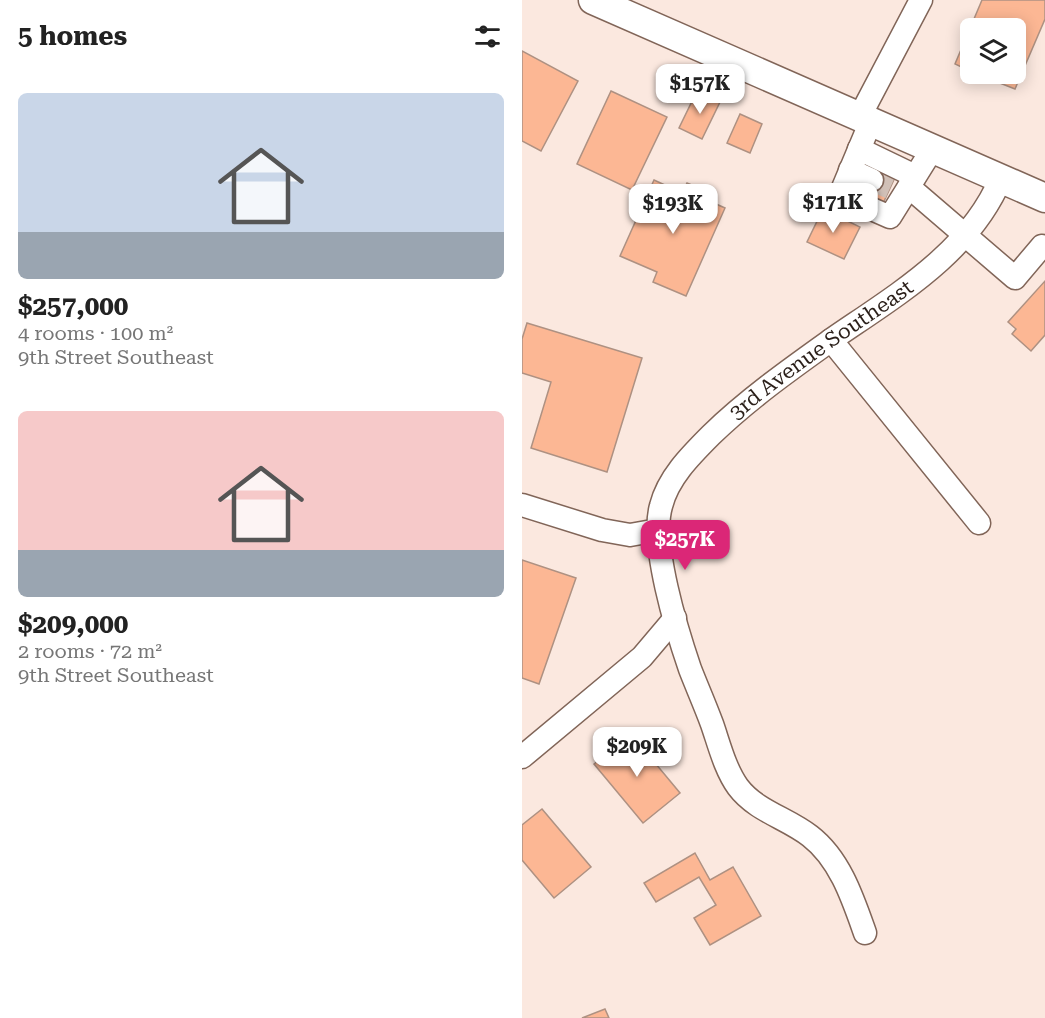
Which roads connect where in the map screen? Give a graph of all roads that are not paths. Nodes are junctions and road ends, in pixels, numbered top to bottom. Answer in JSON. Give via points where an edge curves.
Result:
{"nodes":[{"id":1,"x":921,"y":0,"type":"edge"},
{"id":2,"x":606,"y":3,"type":"edge"},
{"id":3,"x":866,"y":118,"type":"junction"},
{"id":4,"x":933,"y":148,"type":"junction"},
{"id":5,"x":859,"y":149,"type":"junction"},
{"id":6,"x":850,"y":170,"type":"junction"},
{"id":7,"x":1001,"y":178,"type":"junction"},
{"id":8,"x":898,"y":186,"type":"junction"},
{"id":9,"x":1045,"y":198,"type":"edge"},
{"id":10,"x":965,"y":236,"type":"junction"},
{"id":11,"x":1044,"y":244,"type":"edge"},
{"id":12,"x":831,"y":340,"type":"junction"},
{"id":13,"x":522,"y":505,"type":"edge"},
{"id":14,"x":979,"y":523,"type":"dead end"},
{"id":15,"x":658,"y":530,"type":"junction"},
{"id":16,"x":675,"y":618,"type":"junction"},
{"id":17,"x":522,"y":757,"type":"edge"},
{"id":18,"x":865,"y":933,"type":"dead end"}],
"edges":[{"from":1,"to":3,"type":"street"},
{"from":2,"to":3,"type":"main road"},
{"from":3,"to":4,"type":"main road"},
{"from":3,"to":5,"type":"street"},
{"from":4,"to":7,"type":"main road"},
{"from":4,"to":8,"type":"street"},
{"from":5,"to":6,"type":"street"},
{"from":5,"to":8,"type":"street"},
{"from":6,"to":8,"type":"street"},
{"from":6,"to":8,"type":"street","via":[[840,195],[890,217]]},
{"from":7,"to":9,"type":"main road"},
{"from":7,"to":10,"type":"street","name":"3rd Avenue Southeast","via":[[992,200]]},
{"from":8,"to":10,"type":"street"},
{"from":10,"to":11,"type":"street","via":[[1015,279]]},
{"from":10,"to":12,"type":"street","name":"3rd Avenue Southeast","via":[[902,292]]},
{"from":12,"to":14,"type":"street"},
{"from":12,"to":15,"type":"street","name":"3rd Avenue Southeast","via":[[753,398],[703,443],[668,486],[660,507]]},
{"from":13,"to":15,"type":"street","via":[[602,530],[630,535]]},
{"from":15,"to":16,"type":"street","name":"3rd Avenue Southeast"},
{"from":16,"to":17,"type":"street","via":[[642,657]]},
{"from":16,"to":18,"type":"street","name":"3rd Avenue Southeast","via":[[731,776],[748,798],[810,836],[823,849],[851,895]]}]}
